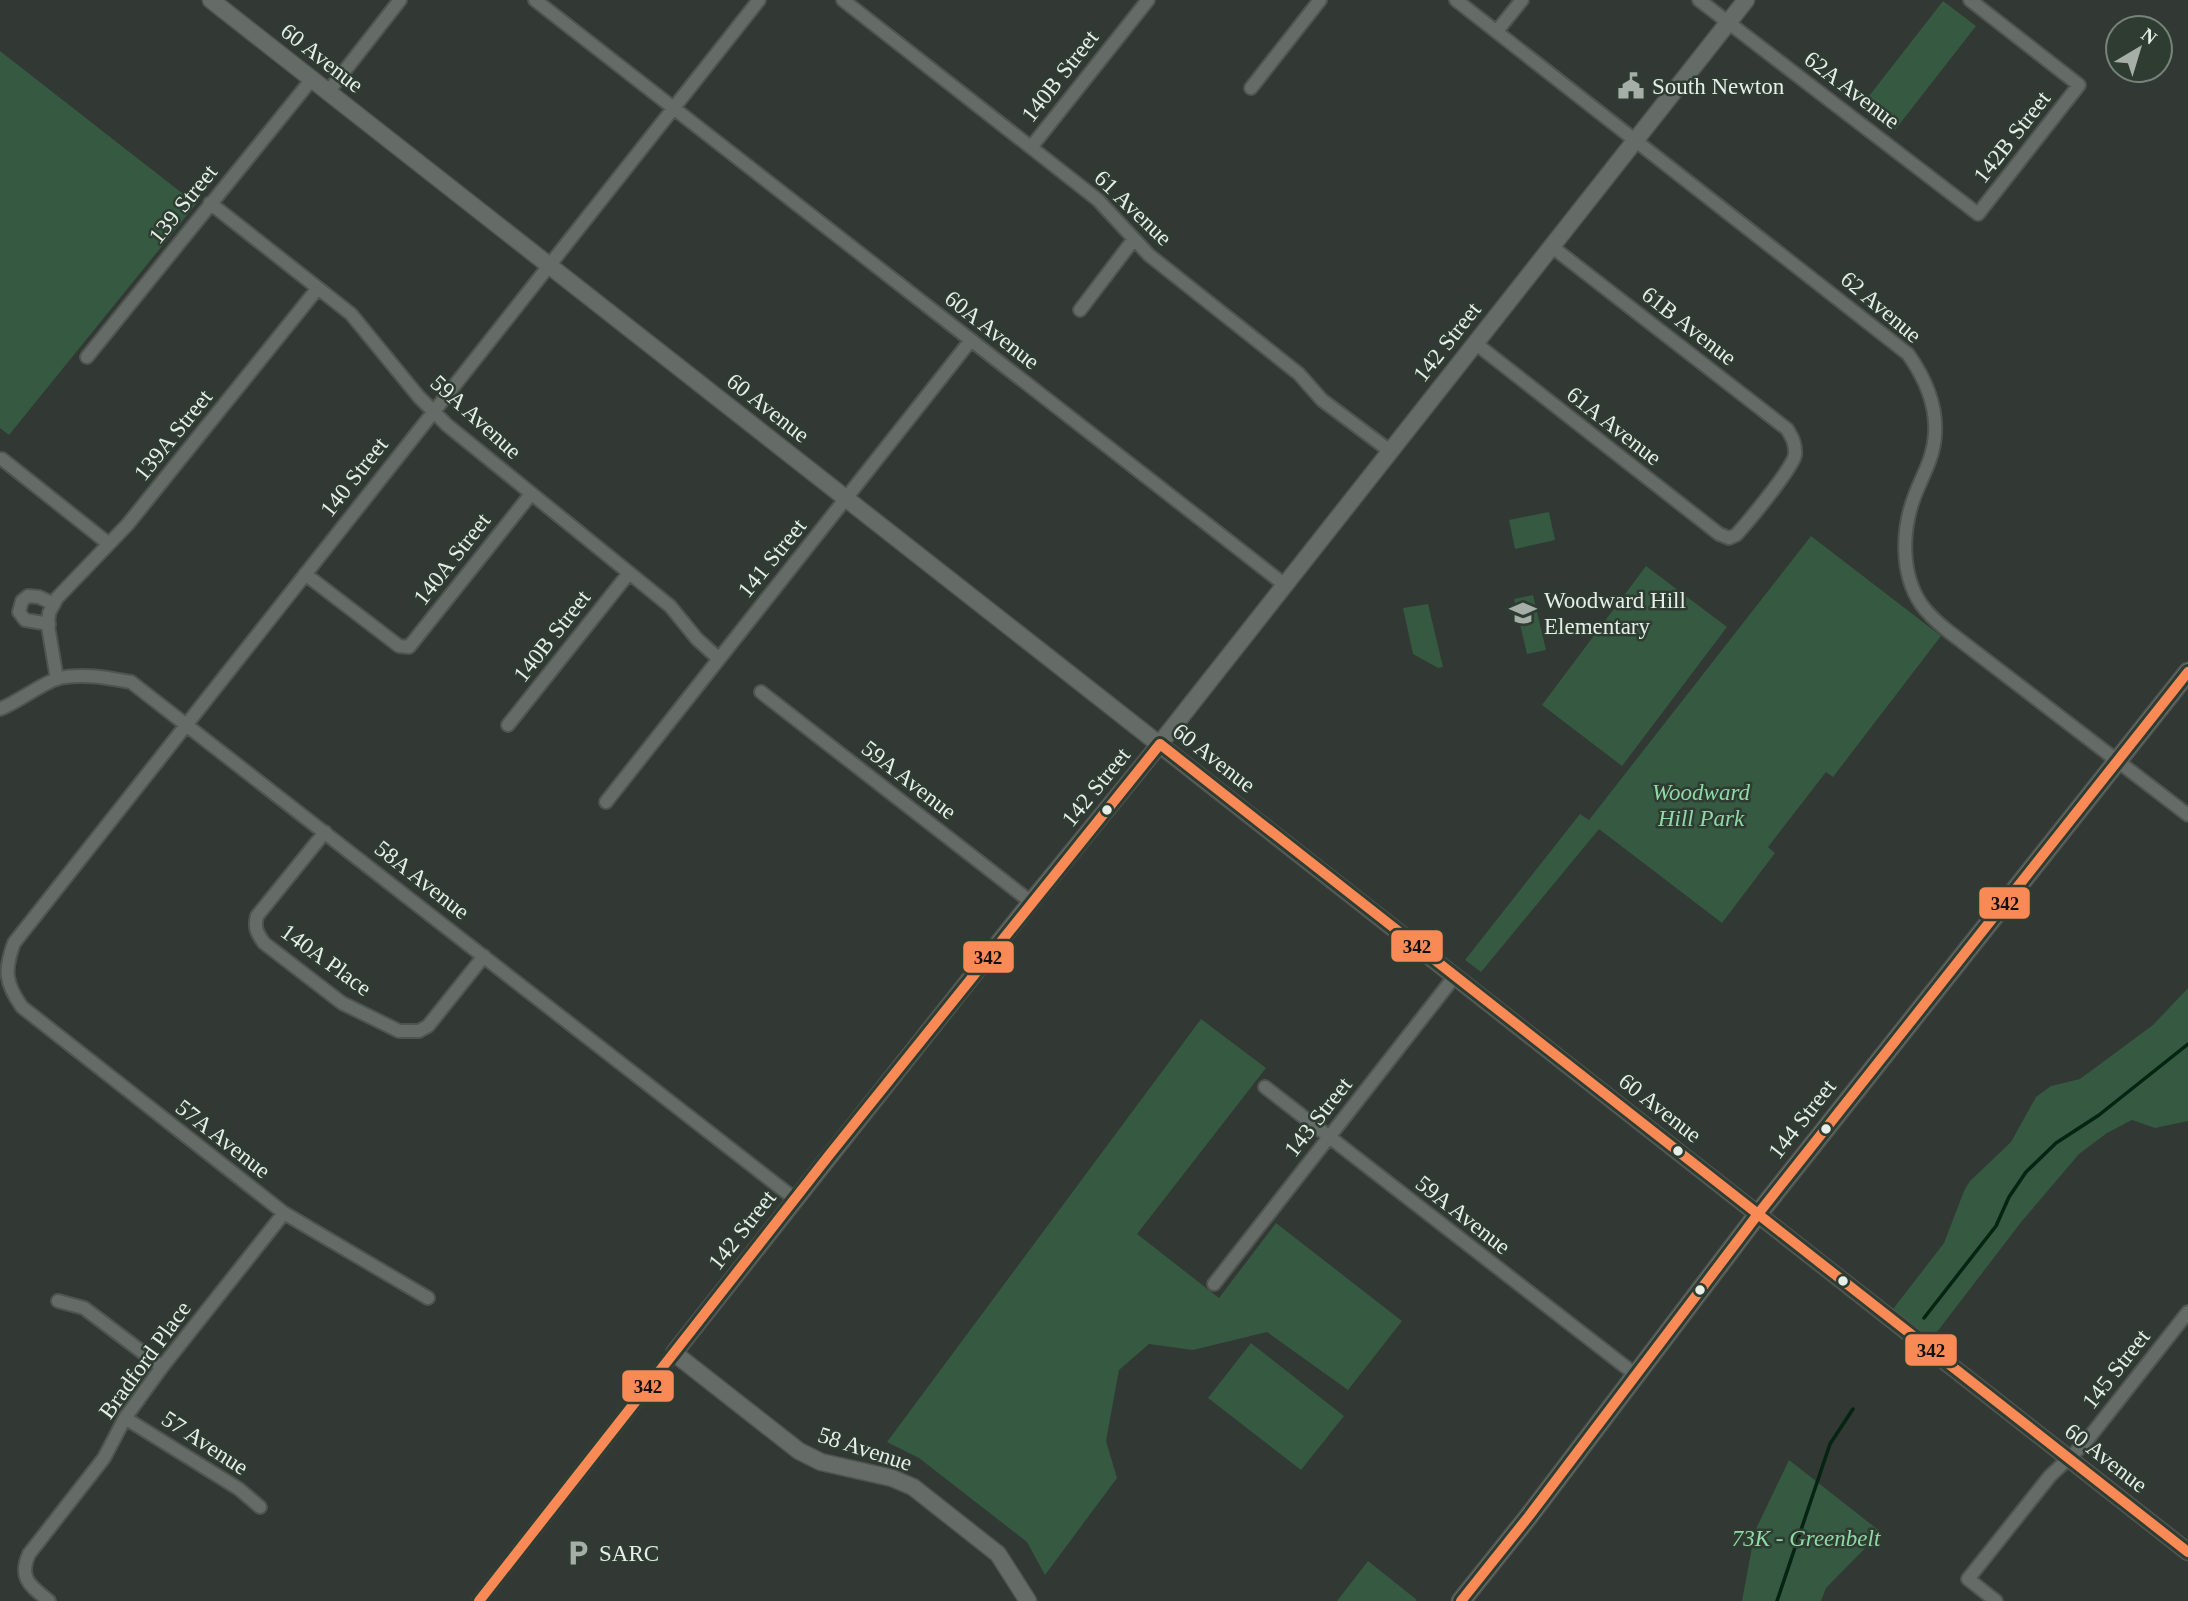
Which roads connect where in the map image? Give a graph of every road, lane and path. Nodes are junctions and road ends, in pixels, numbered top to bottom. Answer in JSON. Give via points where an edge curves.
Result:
{"nodes":[{"id":1,"x":211,"y":0,"type":"edge"},
{"id":2,"x":400,"y":0,"type":"edge"},
{"id":3,"x":535,"y":0,"type":"edge"},
{"id":4,"x":758,"y":0,"type":"edge"},
{"id":5,"x":843,"y":0,"type":"edge"},
{"id":6,"x":1148,"y":0,"type":"edge"},
{"id":7,"x":1320,"y":0,"type":"edge"},
{"id":8,"x":1456,"y":0,"type":"edge"},
{"id":9,"x":1522,"y":0,"type":"edge"},
{"id":10,"x":1699,"y":0,"type":"edge"},
{"id":11,"x":1746,"y":0,"type":"edge"},
{"id":12,"x":1970,"y":0,"type":"edge"},
{"id":13,"x":1728,"y":22,"type":"junction"},
{"id":14,"x":1497,"y":31,"type":"junction"},
{"id":15,"x":312,"y":79,"type":"junction"},
{"id":16,"x":1251,"y":88,"type":"dead end"},
{"id":17,"x":328,"y":92,"type":"junction"},
{"id":18,"x":674,"y":109,"type":"junction"},
{"id":19,"x":1635,"y":139,"type":"junction"},
{"id":20,"x":1032,"y":146,"type":"junction"},
{"id":21,"x":211,"y":203,"type":"junction"},
{"id":22,"x":1978,"y":214,"type":"joint"},
{"id":23,"x":1134,"y":239,"type":"junction"},
{"id":24,"x":1551,"y":246,"type":"junction"},
{"id":25,"x":549,"y":265,"type":"junction"},
{"id":26,"x":318,"y":288,"type":"junction"},
{"id":27,"x":1080,"y":310,"type":"dead end"},
{"id":28,"x":971,"y":340,"type":"junction"},
{"id":29,"x":1475,"y":343,"type":"junction"},
{"id":30,"x":87,"y":357,"type":"dead end"},
{"id":31,"x":433,"y":411,"type":"junction"},
{"id":32,"x":1390,"y":451,"type":"junction"},
{"id":33,"x":2,"y":459,"type":"dead end"},
{"id":34,"x":531,"y":494,"type":"junction"},
{"id":35,"x":846,"y":498,"type":"junction"},
{"id":36,"x":1729,"y":538,"type":"joint"},
{"id":37,"x":108,"y":544,"type":"junction"},
{"id":38,"x":629,"y":572,"type":"junction"},
{"id":39,"x":305,"y":574,"type":"junction"},
{"id":40,"x":1285,"y":585,"type":"junction"},
{"id":41,"x":54,"y":604,"type":"junction"},
{"id":42,"x":48,"y":624,"type":"junction"},
{"id":43,"x":718,"y":658,"type":"junction"},
{"id":44,"x":2188,"y":672,"type":"edge"},
{"id":45,"x":57,"y":678,"type":"junction"},
{"id":46,"x":761,"y":692,"type":"dead end"},
{"id":47,"x":0,"y":709,"type":"edge"},
{"id":48,"x":186,"y":724,"type":"junction"},
{"id":49,"x":508,"y":725,"type":"dead end"},
{"id":50,"x":1160,"y":744,"type":"junction"},
{"id":51,"x":2118,"y":760,"type":"junction"},
{"id":52,"x":606,"y":802,"type":"dead end"},
{"id":53,"x":2188,"y":815,"type":"edge"},
{"id":54,"x":326,"y":832,"type":"junction"},
{"id":55,"x":1031,"y":902,"type":"junction"},
{"id":56,"x":484,"y":956,"type":"junction"},
{"id":57,"x":1455,"y":976,"type":"junction"},
{"id":58,"x":10,"y":990,"type":"joint"},
{"id":59,"x":1265,"y":1087,"type":"dead end"},
{"id":60,"x":1329,"y":1138,"type":"junction"},
{"id":61,"x":795,"y":1199,"type":"junction"},
{"id":62,"x":284,"y":1213,"type":"junction"},
{"id":63,"x":1758,"y":1214,"type":"junction"},
{"id":64,"x":1214,"y":1284,"type":"dead end"},
{"id":65,"x":428,"y":1298,"type":"dead end"},
{"id":66,"x":58,"y":1301,"type":"dead end"},
{"id":67,"x":2188,"y":1312,"type":"edge"},
{"id":68,"x":674,"y":1353,"type":"junction"},
{"id":69,"x":162,"y":1367,"type":"junction"},
{"id":70,"x":1636,"y":1375,"type":"junction"},
{"id":71,"x":125,"y":1418,"type":"junction"},
{"id":72,"x":2068,"y":1457,"type":"junction"},
{"id":73,"x":260,"y":1507,"type":"dead end"},
{"id":74,"x":2188,"y":1552,"type":"edge"},
{"id":75,"x":49,"y":1601,"type":"edge"},
{"id":76,"x":479,"y":1601,"type":"edge"},
{"id":77,"x":1028,"y":1601,"type":"edge"},
{"id":78,"x":1461,"y":1601,"type":"edge"},
{"id":79,"x":1996,"y":1601,"type":"edge"}],
"edges":[{"from":1,"to":15,"type":"street","name":"60 Avenue"},
{"from":2,"to":17,"type":"street"},
{"from":3,"to":18,"type":"street","name":"60A Avenue"},
{"from":4,"to":18,"type":"street","name":"140 Street"},
{"from":5,"to":20,"type":"street","name":"61 Avenue"},
{"from":6,"to":20,"type":"street","name":"140B Street"},
{"from":7,"to":16,"type":"street"},
{"from":8,"to":14,"type":"street","name":"62 Avenue"},
{"from":9,"to":14,"type":"street"},
{"from":10,"to":13,"type":"street","name":"62A Avenue"},
{"from":11,"to":13,"type":"street","name":"142 Street"},
{"from":12,"to":22,"type":"street","name":"142B Street","via":[[2079,85]]},
{"from":13,"to":19,"type":"street","name":"142 Street"},
{"from":13,"to":22,"type":"street","name":"62A Avenue"},
{"from":14,"to":19,"type":"street","name":"62 Avenue"},
{"from":15,"to":17,"type":"street","name":"60 Avenue"},
{"from":15,"to":21,"type":"street","name":"139 Street"},
{"from":17,"to":25,"type":"street","name":"60 Avenue"},
{"from":18,"to":25,"type":"street","name":"140 Street"},
{"from":18,"to":28,"type":"street","name":"60A Avenue"},
{"from":19,"to":24,"type":"street","name":"142 Street"},
{"from":19,"to":51,"type":"street","name":"62 Avenue","via":[[1908,354],[1928,387],[1935,414],[1931,458],[1908,514],[1905,537],[1911,582],[1921,604],[1948,631]]},
{"from":20,"to":23,"type":"street","name":"61 Avenue","via":[[1098,200]]},
{"from":21,"to":26,"type":"street","name":"59A Avenue"},
{"from":21,"to":30,"type":"street","name":"139 Street"},
{"from":23,"to":27,"type":"street"},
{"from":23,"to":32,"type":"street","name":"61 Avenue","via":[[1299,374],[1322,400]]},
{"from":24,"to":29,"type":"street","name":"142 Street"},
{"from":24,"to":36,"type":"street","name":"61B Avenue","via":[[1787,429],[1795,445],[1794,460],[1740,531]]},
{"from":25,"to":31,"type":"street","name":"140 Street"},
{"from":25,"to":35,"type":"street","name":"60 Avenue"},
{"from":26,"to":31,"type":"street","name":"59A Avenue","via":[[351,314]]},
{"from":26,"to":37,"type":"street","name":"139A Street"},
{"from":28,"to":35,"type":"street","name":"141 Street"},
{"from":28,"to":40,"type":"street","name":"60A Avenue"},
{"from":29,"to":32,"type":"street","name":"142 Street"},
{"from":29,"to":36,"type":"street","name":"61A Avenue"},
{"from":31,"to":34,"type":"street","name":"59A Avenue"},
{"from":31,"to":39,"type":"street","name":"140 Street"},
{"from":32,"to":40,"type":"street","name":"142 Street"},
{"from":33,"to":37,"type":"street"},
{"from":34,"to":38,"type":"street","name":"59A Avenue"},
{"from":34,"to":39,"type":"street","name":"140A Street","via":[[405,648]]},
{"from":35,"to":43,"type":"street","name":"141 Street"},
{"from":35,"to":50,"type":"street","name":"60 Avenue"},
{"from":37,"to":41,"type":"street","name":"139A Street"},
{"from":38,"to":43,"type":"street","name":"59A Avenue","via":[[670,606]]},
{"from":38,"to":49,"type":"street","name":"140B Street"},
{"from":39,"to":48,"type":"street","name":"140 Street"},
{"from":40,"to":50,"type":"street","name":"142 Street"},
{"from":41,"to":42,"type":"street","name":"139A Street"},
{"from":41,"to":42,"type":"street","via":[[32,595],[19,607],[25,620]]},
{"from":42,"to":45,"type":"street","name":"139A Street"},
{"from":43,"to":52,"type":"street","name":"141 Street"},
{"from":44,"to":51,"type":"main road","name":"144 Street"},
{"from":45,"to":47,"type":"street","name":"58A Avenue"},
{"from":45,"to":48,"type":"street","name":"58A Avenue","via":[[94,676],[131,682]]},
{"from":46,"to":55,"type":"street","name":"59A Avenue"},
{"from":48,"to":54,"type":"street","name":"58A Avenue"},
{"from":48,"to":58,"type":"street","name":"140 Street","via":[[14,943],[7,969]]},
{"from":50,"to":55,"type":"street","name":"142 Street"},
{"from":50,"to":57,"type":"street","name":"60 Avenue"},
{"from":51,"to":53,"type":"street"},
{"from":51,"to":63,"type":"main road","name":"144 Street"},
{"from":54,"to":56,"type":"street","name":"58A Avenue"},
{"from":54,"to":56,"type":"street","name":"140A Place","via":[[257,916],[257,934],[264,943],[342,1003],[410,1032],[428,1026]]},
{"from":55,"to":61,"type":"street","name":"142 Street"},
{"from":56,"to":61,"type":"street","name":"58A Avenue"},
{"from":57,"to":60,"type":"street","name":"143 Street"},
{"from":57,"to":63,"type":"street","name":"60 Avenue"},
{"from":58,"to":62,"type":"street","name":"57A Avenue","via":[[22,1007]]},
{"from":59,"to":60,"type":"street","name":"59A Avenue"},
{"from":60,"to":64,"type":"street","name":"143 Street"},
{"from":60,"to":70,"type":"street","name":"59A Avenue"},
{"from":61,"to":68,"type":"street","name":"142 Street"},
{"from":62,"to":65,"type":"street","name":"57A Avenue"},
{"from":62,"to":69,"type":"street","name":"Bradford Place"},
{"from":63,"to":70,"type":"main road","name":"144 Street"},
{"from":63,"to":72,"type":"street","name":"60 Avenue"},
{"from":66,"to":69,"type":"street","via":[[84,1308]]},
{"from":67,"to":72,"type":"street","name":"145 Street","via":[[2084,1444]]},
{"from":68,"to":76,"type":"street","name":"142 Street"},
{"from":68,"to":77,"type":"street","name":"58 Avenue","via":[[799,1451],[821,1462],[913,1487],[998,1554]]},
{"from":69,"to":71,"type":"street","name":"Bradford Place"},
{"from":70,"to":78,"type":"main road","name":"144 Street"},
{"from":71,"to":73,"type":"street","name":"57 Avenue"},
{"from":71,"to":75,"type":"street","name":"Bradford Place","via":[[104,1458],[29,1554],[24,1571],[32,1588]]},
{"from":72,"to":74,"type":"street","name":"60 Avenue"},
{"from":72,"to":79,"type":"street","name":"145 Street","via":[[1968,1579]]}]}
